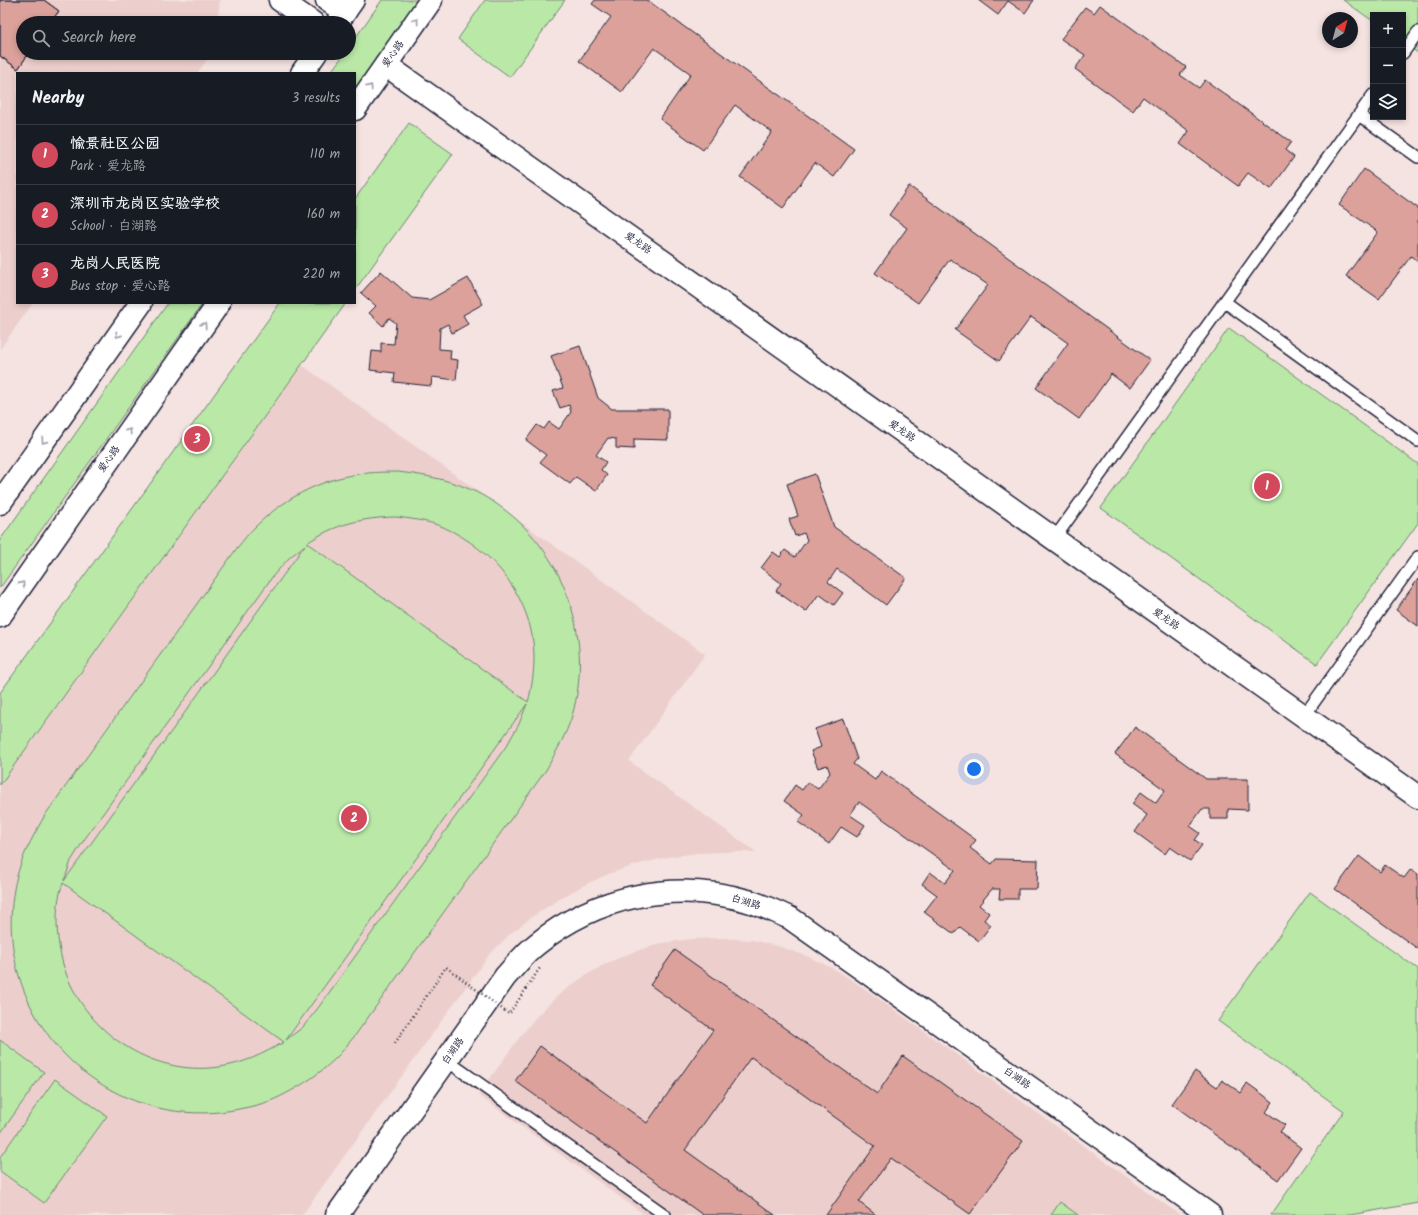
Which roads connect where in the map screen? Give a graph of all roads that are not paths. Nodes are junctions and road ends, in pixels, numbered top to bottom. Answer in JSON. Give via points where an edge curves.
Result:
{"nodes":[{"id":1,"x":280,"y":0,"type":"edge"},
{"id":2,"x":327,"y":0,"type":"edge"},
{"id":3,"x":431,"y":0,"type":"edge"},
{"id":4,"x":345,"y":12,"type":"edge"},
{"id":5,"x":303,"y":16,"type":"edge"},
{"id":6,"x":1418,"y":32,"type":"edge"},
{"id":7,"x":1406,"y":49,"type":"edge"},
{"id":8,"x":311,"y":60,"type":"edge"},
{"id":9,"x":386,"y":65,"type":"junction"},
{"id":10,"x":303,"y":72,"type":"edge"},
{"id":11,"x":1370,"y":99,"type":"edge"},
{"id":12,"x":356,"y":108,"type":"edge"},
{"id":13,"x":1359,"y":115,"type":"junction"},
{"id":14,"x":1418,"y":157,"type":"edge"},
{"id":15,"x":1225,"y":302,"type":"junction"},
{"id":16,"x":140,"y":304,"type":"edge"},
{"id":17,"x":218,"y":304,"type":"edge"},
{"id":18,"x":1418,"y":440,"type":"edge"},
{"id":19,"x":0,"y":504,"type":"edge"},
{"id":20,"x":1054,"y":539,"type":"junction"},
{"id":21,"x":1418,"y":556,"type":"edge"},
{"id":22,"x":0,"y":616,"type":"edge"},
{"id":23,"x":1304,"y":716,"type":"junction"},
{"id":24,"x":1418,"y":797,"type":"edge"},
{"id":25,"x":446,"y":1060,"type":"junction"},
{"id":26,"x":337,"y":1215,"type":"edge"},
{"id":27,"x":665,"y":1215,"type":"edge"},
{"id":28,"x":1210,"y":1215,"type":"edge"}],
"edges":[{"from":1,"to":5,"type":"street"},
{"from":2,"to":4,"type":"street"},
{"from":9,"to":3,"type":"street","name":"爱心路","one_way":true},
{"from":6,"to":7,"type":"lane"},
{"from":8,"to":10,"type":"street"},
{"from":12,"to":9,"type":"street","name":"爱心路","one_way":true},
{"from":9,"to":20,"type":"street","name":"爱龙路"},
{"from":11,"to":13,"type":"lane"},
{"from":13,"to":14,"type":"lane"},
{"from":13,"to":15,"type":"lane"},
{"from":15,"to":18,"type":"lane"},
{"from":15,"to":20,"type":"lane"},
{"from":16,"to":19,"type":"street","one_way":true},
{"from":22,"to":17,"type":"street","name":"爱心路","one_way":true},
{"from":20,"to":23,"type":"street","name":"爱龙路"},
{"from":21,"to":23,"type":"lane"},
{"from":23,"to":24,"type":"street","name":"爱龙路"},
{"from":25,"to":26,"type":"street","name":"白湖路"},
{"from":25,"to":27,"type":"lane"},
{"from":25,"to":28,"type":"street","name":"白湖路","via":[[505,977],[536,944],[573,919],[615,901],[659,892],[704,892],[748,901],[790,918]]}]}
